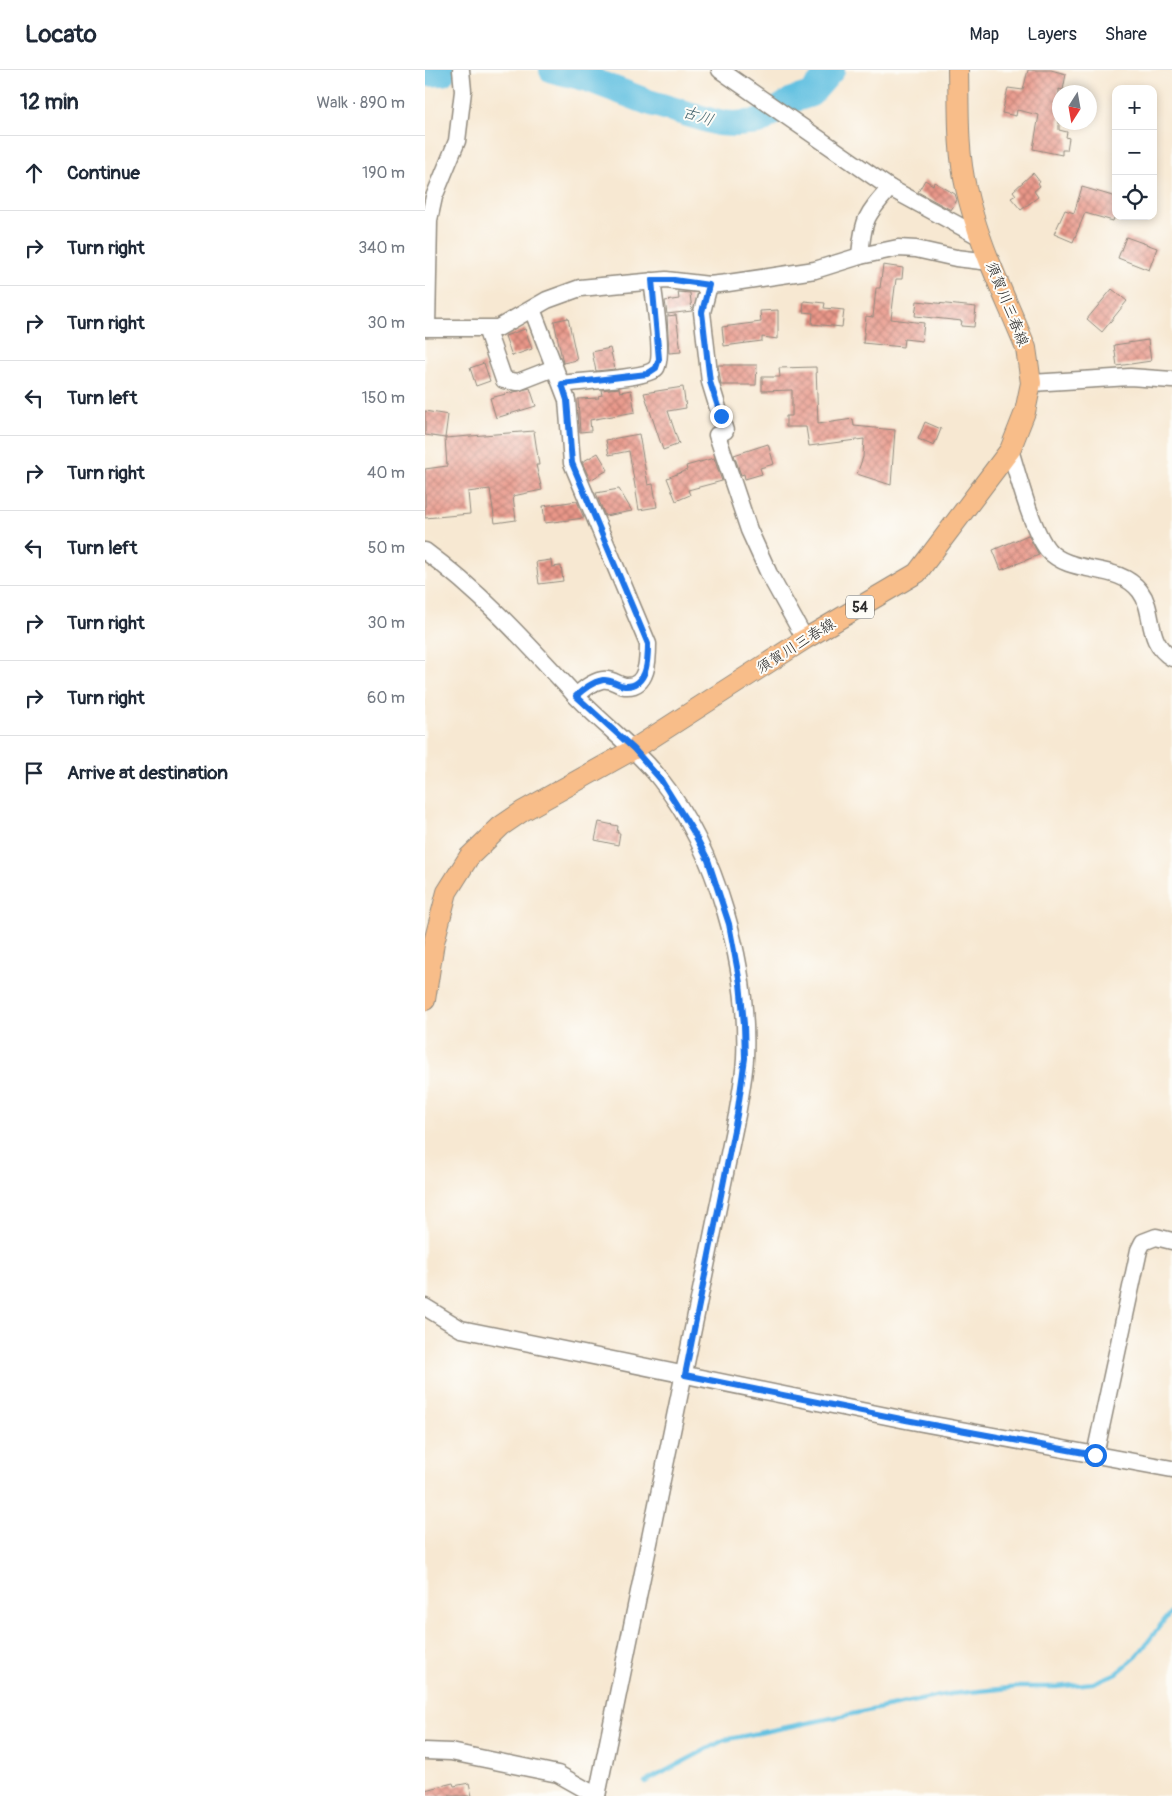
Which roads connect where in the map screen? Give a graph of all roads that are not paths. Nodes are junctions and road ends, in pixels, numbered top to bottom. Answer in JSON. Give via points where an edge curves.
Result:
{"nodes":[{"id":1,"x":461,"y":70,"type":"edge"},
{"id":2,"x":721,"y":70,"type":"edge"},
{"id":3,"x":958,"y":70,"type":"edge"},
{"id":4,"x":890,"y":188,"type":"junction"},
{"id":5,"x":982,"y":238,"type":"junction"},
{"id":6,"x":860,"y":256,"type":"junction"},
{"id":7,"x":990,"y":262,"type":"junction"},
{"id":8,"x":652,"y":280,"type":"junction"},
{"id":9,"x":709,"y":285,"type":"junction"},
{"id":10,"x":532,"y":308,"type":"junction"},
{"id":11,"x":426,"y":328,"type":"edge"},
{"id":12,"x":488,"y":329,"type":"junction"},
{"id":13,"x":554,"y":368,"type":"junction"},
{"id":14,"x":1172,"y":380,"type":"edge"},
{"id":15,"x":1031,"y":383,"type":"junction"},
{"id":16,"x":562,"y":384,"type":"junction"},
{"id":17,"x":1010,"y":450,"type":"junction"},
{"id":18,"x":425,"y":551,"type":"edge"},
{"id":19,"x":805,"y":639,"type":"junction"},
{"id":20,"x":1172,"y":658,"type":"edge"},
{"id":21,"x":576,"y":696,"type":"junction"},
{"id":22,"x":634,"y":749,"type":"junction"},
{"id":23,"x":425,"y":1000,"type":"edge"},
{"id":24,"x":1172,"y":1241,"type":"edge"},
{"id":25,"x":425,"y":1307,"type":"edge"},
{"id":26,"x":685,"y":1375,"type":"junction"},
{"id":27,"x":1095,"y":1455,"type":"junction"},
{"id":28,"x":1172,"y":1469,"type":"edge"},
{"id":29,"x":425,"y":1751,"type":"edge"},
{"id":30,"x":597,"y":1796,"type":"edge"}],
"edges":[{"from":1,"to":11,"type":"street","via":[[463,91],[457,141],[429,220]]},
{"from":2,"to":4,"type":"street"},
{"from":3,"to":5,"type":"main road","name":"須賀川三春線","number":"54","via":[[959,148],[966,187]]},
{"from":4,"to":5,"type":"street"},
{"from":4,"to":6,"type":"street","via":[[869,212]]},
{"from":5,"to":7,"type":"main road","name":"須賀川三春線","number":"54"},
{"from":6,"to":7,"type":"street","via":[[897,248]]},
{"from":6,"to":9,"type":"street","via":[[815,270]]},
{"from":7,"to":15,"type":"main road","name":"須賀川三春線","number":"54","via":[[1026,348]]},
{"from":8,"to":9,"type":"street"},
{"from":8,"to":10,"type":"street","via":[[581,288]]},
{"from":8,"to":16,"type":"street","via":[[659,359],[656,368],[647,374]]},
{"from":9,"to":19,"type":"street","via":[[702,312],[710,382],[721,433],[749,530]]},
{"from":10,"to":12,"type":"street","via":[[498,328]]},
{"from":10,"to":13,"type":"street"},
{"from":11,"to":12,"type":"street"},
{"from":12,"to":13,"type":"street","via":[[503,380],[517,382]]},
{"from":13,"to":16,"type":"street"},
{"from":14,"to":15,"type":"street","via":[[1130,377]]},
{"from":15,"to":17,"type":"main road","name":"須賀川三春線","number":"54","via":[[1025,412]]},
{"from":16,"to":21,"type":"street","via":[[567,400],[572,463],[648,644],[646,671],[634,684],[623,686],[603,680],[591,684]]},
{"from":17,"to":19,"type":"main road","name":"須賀川三春線","number":"54","via":[[917,573]]},
{"from":17,"to":20,"type":"street","via":[[1035,525],[1047,549],[1065,561],[1112,573],[1129,581],[1141,592],[1156,642]]},
{"from":18,"to":21,"type":"street","via":[[471,587]]},
{"from":19,"to":22,"type":"main road","name":"須賀川三春線","number":"54"},
{"from":21,"to":22,"type":"street"},
{"from":22,"to":23,"type":"main road","name":"須賀川三春線","number":"54","via":[[523,811],[501,826],[469,857],[447,892],[439,915]]},
{"from":22,"to":26,"type":"street","via":[[661,780],[708,860],[729,924],[744,1024],[745,1058],[737,1115]]},
{"from":24,"to":27,"type":"street","via":[[1156,1237],[1143,1242],[1139,1250]]},
{"from":25,"to":26,"type":"street","via":[[461,1329]]},
{"from":26,"to":27,"type":"street"},
{"from":26,"to":30,"type":"street"},
{"from":27,"to":28,"type":"street"},
{"from":29,"to":30,"type":"street","via":[[451,1752],[558,1774]]}]}
